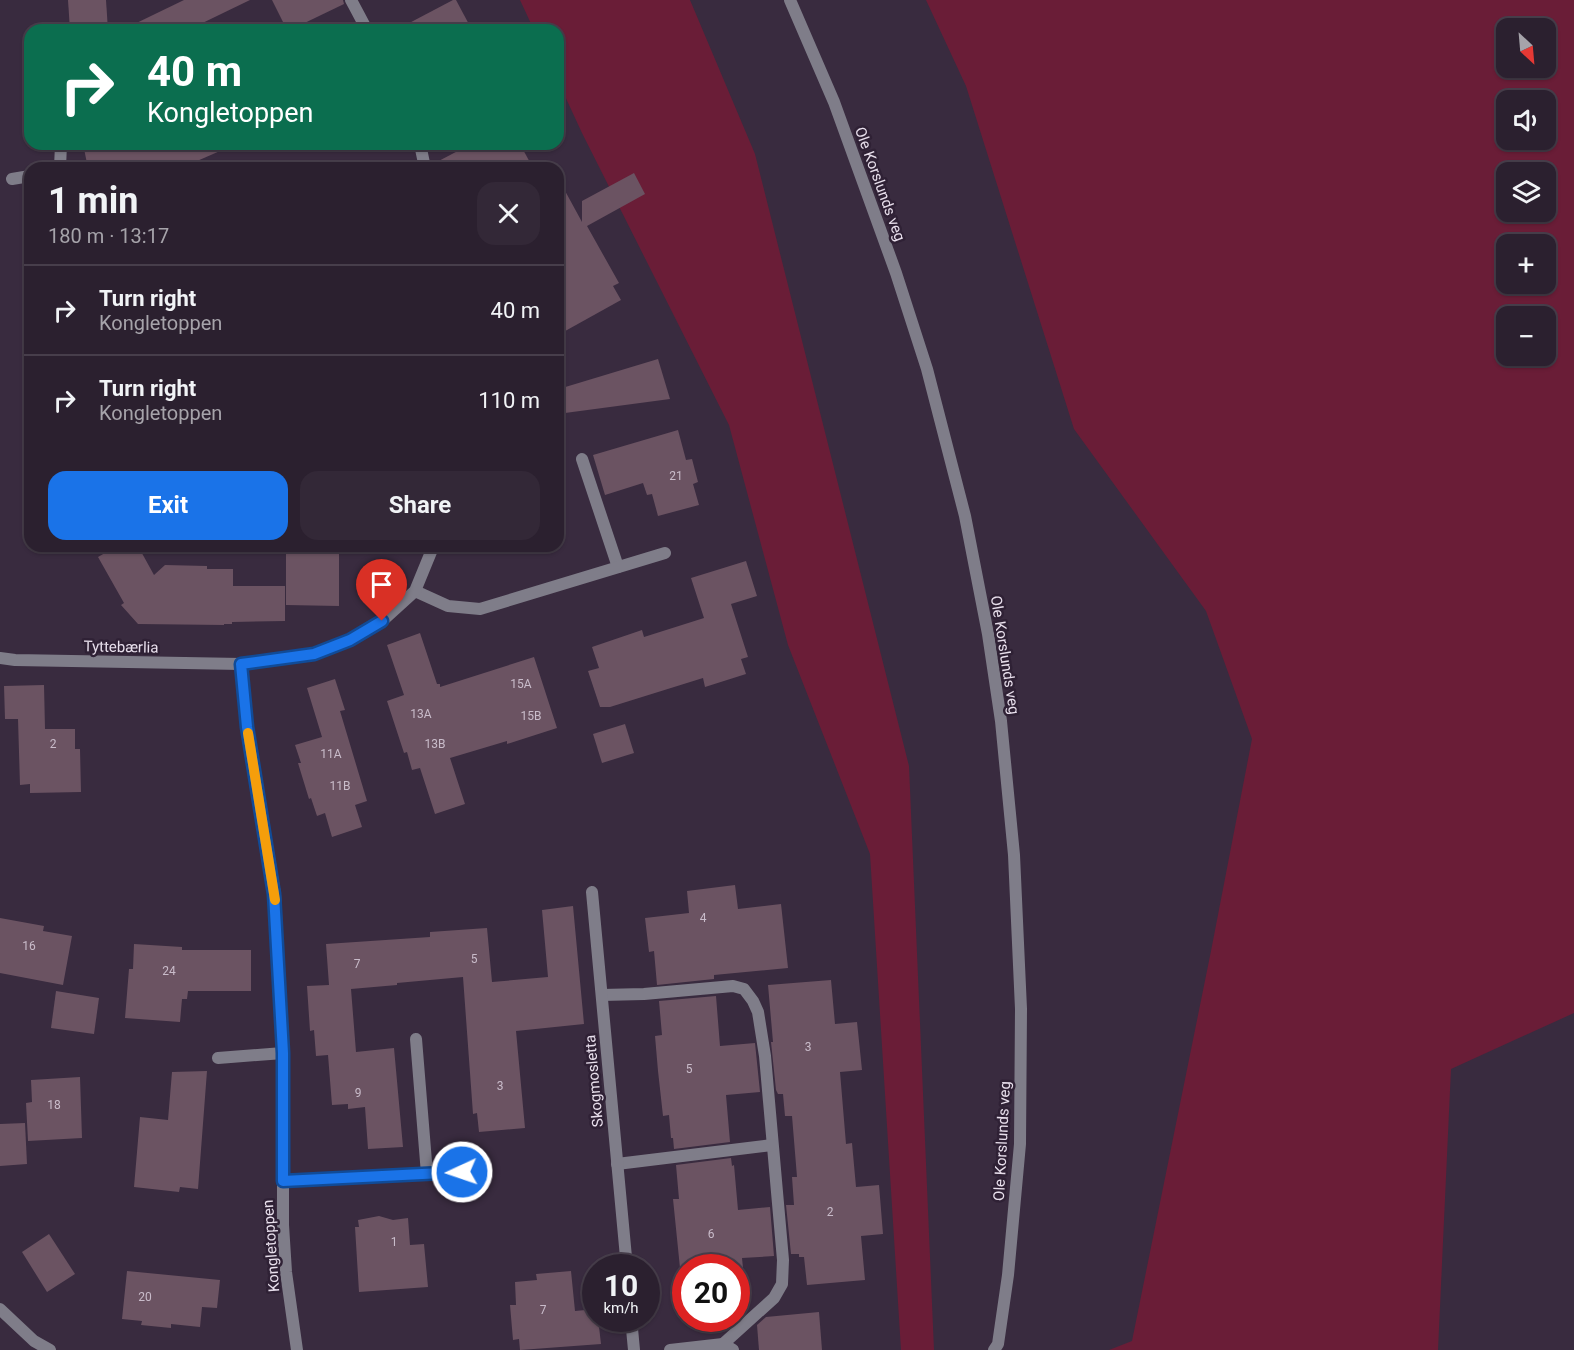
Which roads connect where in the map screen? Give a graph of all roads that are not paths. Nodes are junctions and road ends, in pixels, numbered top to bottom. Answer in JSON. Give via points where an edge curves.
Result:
{"nodes":[{"id":1,"x":351,"y":0,"type":"edge"},
{"id":2,"x":790,"y":0,"type":"edge"},
{"id":3,"x":364,"y":24,"type":"edge"},
{"id":4,"x":24,"y":177,"type":"edge"},
{"id":5,"x":12,"y":179,"type":"dead end"},
{"id":6,"x":582,"y":459,"type":"dead end"},
{"id":7,"x":431,"y":552,"type":"edge"},
{"id":8,"x":665,"y":553,"type":"dead end"},
{"id":9,"x":618,"y":567,"type":"junction"},
{"id":10,"x":415,"y":591,"type":"junction"},
{"id":11,"x":0,"y":658,"type":"edge"},
{"id":12,"x":241,"y":664,"type":"junction"},
{"id":13,"x":592,"y":892,"type":"dead end"},
{"id":14,"x":602,"y":995,"type":"junction"},
{"id":15,"x":416,"y":1039,"type":"dead end"},
{"id":16,"x":283,"y":1053,"type":"junction"},
{"id":17,"x":218,"y":1058,"type":"dead end"},
{"id":18,"x":772,"y":1145,"type":"junction"},
{"id":19,"x":617,"y":1164,"type":"junction"},
{"id":20,"x":462,"y":1172,"type":"dead end"},
{"id":21,"x":427,"y":1174,"type":"junction"},
{"id":22,"x":283,"y":1181,"type":"junction"},
{"id":23,"x":626,"y":1254,"type":"edge"},
{"id":24,"x":0,"y":1309,"type":"edge"},
{"id":25,"x":632,"y":1332,"type":"edge"},
{"id":26,"x":728,"y":1347,"type":"edge"},
{"id":27,"x":997,"y":1348,"type":"edge"},
{"id":28,"x":50,"y":1350,"type":"edge"},
{"id":29,"x":297,"y":1350,"type":"edge"},
{"id":30,"x":634,"y":1350,"type":"edge"},
{"id":31,"x":670,"y":1350,"type":"edge"}],
"edges":[{"from":1,"to":3,"type":"street"},
{"from":2,"to":27,"type":"street","name":"Ole Korslunds veg","via":[[834,102],[927,369],[965,516],[988,634],[1014,855],[1021,1009],[1020,1144]]},
{"from":4,"to":5,"type":"street"},
{"from":6,"to":9,"type":"street"},
{"from":7,"to":10,"type":"street"},
{"from":8,"to":9,"type":"street"},
{"from":9,"to":10,"type":"street","via":[[480,609],[448,606]]},
{"from":10,"to":12,"type":"street","via":[[382,621],[350,640],[314,654]]},
{"from":11,"to":12,"type":"street","name":"Tyttebærlia"},
{"from":12,"to":16,"type":"street","name":"Kongletoppen","via":[[247,727],[274,894]]},
{"from":13,"to":14,"type":"street","name":"Skogmosletta"},
{"from":14,"to":18,"type":"street","via":[[733,986],[744,989],[758,1012]]},
{"from":14,"to":19,"type":"street","name":"Skogmosletta"},
{"from":15,"to":21,"type":"street"},
{"from":16,"to":17,"type":"street"},
{"from":16,"to":22,"type":"street","name":"Kongletoppen"},
{"from":18,"to":19,"type":"street"},
{"from":18,"to":26,"type":"street","via":[[782,1284],[774,1298]]},
{"from":19,"to":23,"type":"street","name":"Skogmosletta"},
{"from":20,"to":21,"type":"street"},
{"from":21,"to":22,"type":"street"},
{"from":22,"to":29,"type":"street","name":"Kongletoppen","via":[[286,1272]]},
{"from":24,"to":28,"type":"street","via":[[34,1341]]},
{"from":25,"to":30,"type":"street"},
{"from":26,"to":31,"type":"street"}]}
